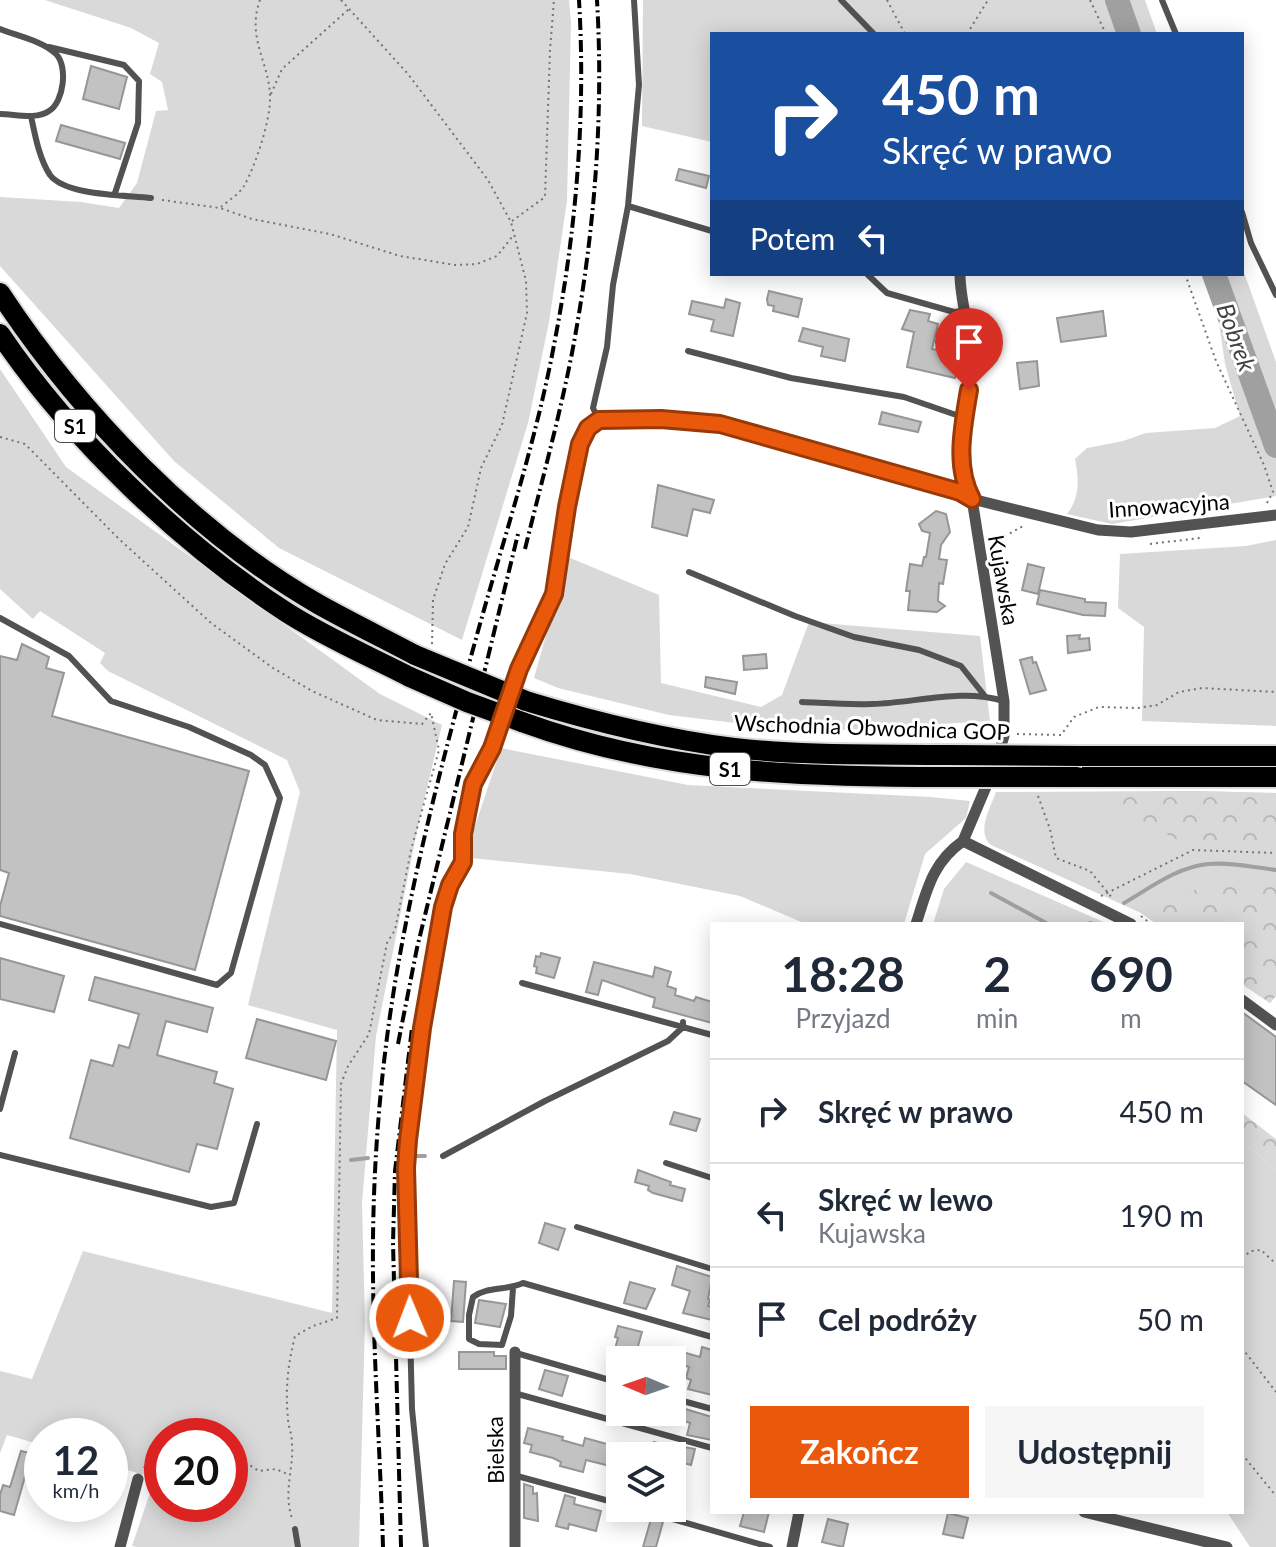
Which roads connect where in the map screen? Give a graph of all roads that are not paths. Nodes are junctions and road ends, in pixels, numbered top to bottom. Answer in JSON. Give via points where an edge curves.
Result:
{"nodes":[{"id":1,"x":634,"y":0,"type":"edge"},
{"id":2,"x":841,"y":0,"type":"edge"},
{"id":3,"x":1162,"y":0,"type":"edge"},
{"id":4,"x":0,"y":29,"type":"edge"},
{"id":5,"x":872,"y":32,"type":"edge"},
{"id":6,"x":1175,"y":32,"type":"edge"},
{"id":7,"x":49,"y":47,"type":"junction"},
{"id":8,"x":0,"y":114,"type":"edge"},
{"id":9,"x":31,"y":116,"type":"junction"},
{"id":10,"x":115,"y":193,"type":"junction"},
{"id":11,"x":151,"y":198,"type":"road end"},
{"id":12,"x":628,"y":206,"type":"junction"},
{"id":13,"x":1244,"y":219,"type":"edge"},
{"id":14,"x":710,"y":230,"type":"edge"},
{"id":15,"x":869,"y":276,"type":"edge"},
{"id":16,"x":960,"y":276,"type":"edge"},
{"id":17,"x":0,"y":293,"type":"edge"},
{"id":18,"x":1276,"y":295,"type":"edge"},
{"id":19,"x":963,"y":311,"type":"junction"},
{"id":20,"x":0,"y":334,"type":"edge"},
{"id":21,"x":688,"y":351,"type":"dead end"},
{"id":22,"x":965,"y":418,"type":"junction"},
{"id":23,"x":599,"y":420,"type":"junction"},
{"id":24,"x":972,"y":499,"type":"junction"},
{"id":25,"x":1273,"y":516,"type":"edge"},
{"id":26,"x":689,"y":572,"type":"dead end"},
{"id":27,"x":0,"y":618,"type":"edge"},
{"id":28,"x":984,"y":695,"type":"junction"},
{"id":29,"x":1004,"y":701,"type":"junction"},
{"id":30,"x":802,"y":702,"type":"dead end"},
{"id":31,"x":1276,"y":756,"type":"edge"},
{"id":32,"x":1276,"y":777,"type":"edge"},
{"id":33,"x":963,"y":841,"type":"junction"},
{"id":34,"x":1135,"y":919,"type":"edge"},
{"id":35,"x":917,"y":922,"type":"edge"},
{"id":36,"x":0,"y":924,"type":"edge"},
{"id":37,"x":522,"y":983,"type":"dead end"},
{"id":38,"x":1244,"y":1001,"type":"edge"},
{"id":39,"x":683,"y":1024,"type":"junction"},
{"id":40,"x":1276,"y":1025,"type":"edge"},
{"id":41,"x":710,"y":1034,"type":"edge"},
{"id":42,"x":15,"y":1053,"type":"dead end"},
{"id":43,"x":0,"y":1109,"type":"edge"},
{"id":44,"x":257,"y":1124,"type":"dead end"},
{"id":45,"x":0,"y":1155,"type":"edge"},
{"id":46,"x":443,"y":1156,"type":"dead end"},
{"id":47,"x":666,"y":1163,"type":"dead end"},
{"id":48,"x":710,"y":1177,"type":"edge"},
{"id":49,"x":577,"y":1227,"type":"dead end"},
{"id":50,"x":710,"y":1268,"type":"edge"},
{"id":51,"x":513,"y":1288,"type":"junction"},
{"id":52,"x":710,"y":1336,"type":"edge"},
{"id":53,"x":515,"y":1352,"type":"joint"},
{"id":54,"x":606,"y":1379,"type":"edge"},
{"id":55,"x":514,"y":1393,"type":"junction"},
{"id":56,"x":686,"y":1402,"type":"edge"},
{"id":57,"x":710,"y":1408,"type":"edge"},
{"id":58,"x":710,"y":1447,"type":"edge"},
{"id":59,"x":517,"y":1476,"type":"junction"},
{"id":60,"x":138,"y":1479,"type":"road end"},
{"id":61,"x":606,"y":1500,"type":"edge"},
{"id":62,"x":799,"y":1514,"type":"edge"},
{"id":63,"x":1092,"y":1514,"type":"edge"},
{"id":64,"x":683,"y":1522,"type":"edge"},
{"id":65,"x":295,"y":1529,"type":"road end"},
{"id":66,"x":120,"y":1547,"type":"edge"},
{"id":67,"x":298,"y":1547,"type":"edge"},
{"id":68,"x":426,"y":1547,"type":"edge"},
{"id":69,"x":515,"y":1547,"type":"edge"},
{"id":70,"x":770,"y":1547,"type":"edge"},
{"id":71,"x":792,"y":1547,"type":"edge"},
{"id":72,"x":1227,"y":1547,"type":"edge"}],
"edges":[{"from":1,"to":12,"type":"lane","via":[[639,85]]},
{"from":2,"to":5,"type":"lane"},
{"from":3,"to":6,"type":"lane"},
{"from":4,"to":7,"type":"lane"},
{"from":7,"to":9,"type":"lane","via":[[60,57],[60,90],[49,111]]},
{"from":7,"to":10,"type":"lane","via":[[124,65],[139,81],[138,123]]},
{"from":8,"to":9,"type":"lane"},
{"from":9,"to":10,"type":"lane","via":[[52,177],[74,189]]},
{"from":10,"to":11,"type":"lane"},
{"from":12,"to":14,"type":"lane"},
{"from":12,"to":23,"type":"lane","via":[[593,408]]},
{"from":13,"to":18,"type":"lane"},
{"from":15,"to":19,"type":"lane","via":[[887,293]]},
{"from":16,"to":19,"type":"street","name":"Kujawska"},
{"from":17,"to":31,"type":"highway","name":"Wschodnia Obwodnica GOP","number":"S1","bridge":true,"via":[[93,414],[215,532],[318,604],[526,701],[595,723],[737,748]]},
{"from":19,"to":22,"type":"street","name":"Kujawska","via":[[972,363]]},
{"from":20,"to":32,"type":"highway","name":"Wschodnia Obwodnica GOP","number":"S1","bridge":true,"via":[[110,467],[209,555],[287,612],[410,677],[522,722],[586,743],[679,763],[785,775]]},
{"from":21,"to":22,"type":"lane","via":[[791,378],[904,397]]},
{"from":22,"to":24,"type":"street","name":"Kujawska","via":[[963,484]]},
{"from":23,"to":24,"type":"lane","via":[[720,424]]},
{"from":23,"to":68,"type":"lane","via":[[580,444],[554,594],[473,784],[463,862],[443,907],[422,1028],[406,1168],[412,1409]]},
{"from":24,"to":25,"type":"street","name":"Innowacyjna","via":[[1098,530],[1131,532]]},
{"from":24,"to":29,"type":"street","name":"Kujawska"},
{"from":26,"to":28,"type":"lane","via":[[854,637],[919,650],[961,666]]},
{"from":27,"to":36,"type":"lane","via":[[69,656],[111,701],[251,755],[265,765],[280,798],[231,973],[217,985]]},
{"from":28,"to":29,"type":"lane"},
{"from":28,"to":30,"type":"lane","via":[[872,704]]},
{"from":29,"to":33,"type":"street","name":"Kujawska","via":[[1004,736]]},
{"from":33,"to":34,"type":"street","via":[[1092,905]]},
{"from":33,"to":35,"type":"street","via":[[946,854],[931,878]]},
{"from":37,"to":39,"type":"lane"},
{"from":38,"to":40,"type":"street"},
{"from":39,"to":41,"type":"lane"},
{"from":39,"to":46,"type":"lane","via":[[668,1041]]},
{"from":42,"to":43,"type":"lane"},
{"from":44,"to":45,"type":"lane","via":[[234,1203],[211,1207]]},
{"from":47,"to":48,"type":"lane"},
{"from":49,"to":50,"type":"lane"},
{"from":51,"to":51,"type":"lane","via":[[482,1290],[473,1297],[469,1339],[502,1345]]},
{"from":51,"to":52,"type":"lane","via":[[523,1283]]},
{"from":53,"to":54,"type":"lane"},
{"from":53,"to":55,"type":"street","name":"Bielska"},
{"from":55,"to":58,"type":"lane"},
{"from":55,"to":59,"type":"street","name":"Bielska"},
{"from":56,"to":57,"type":"lane"},
{"from":59,"to":61,"type":"lane"},
{"from":59,"to":69,"type":"street","name":"Bielska"},
{"from":60,"to":66,"type":"street"},
{"from":62,"to":71,"type":"street"},
{"from":63,"to":72,"type":"street"},
{"from":64,"to":70,"type":"lane"},
{"from":65,"to":67,"type":"lane"}]}
